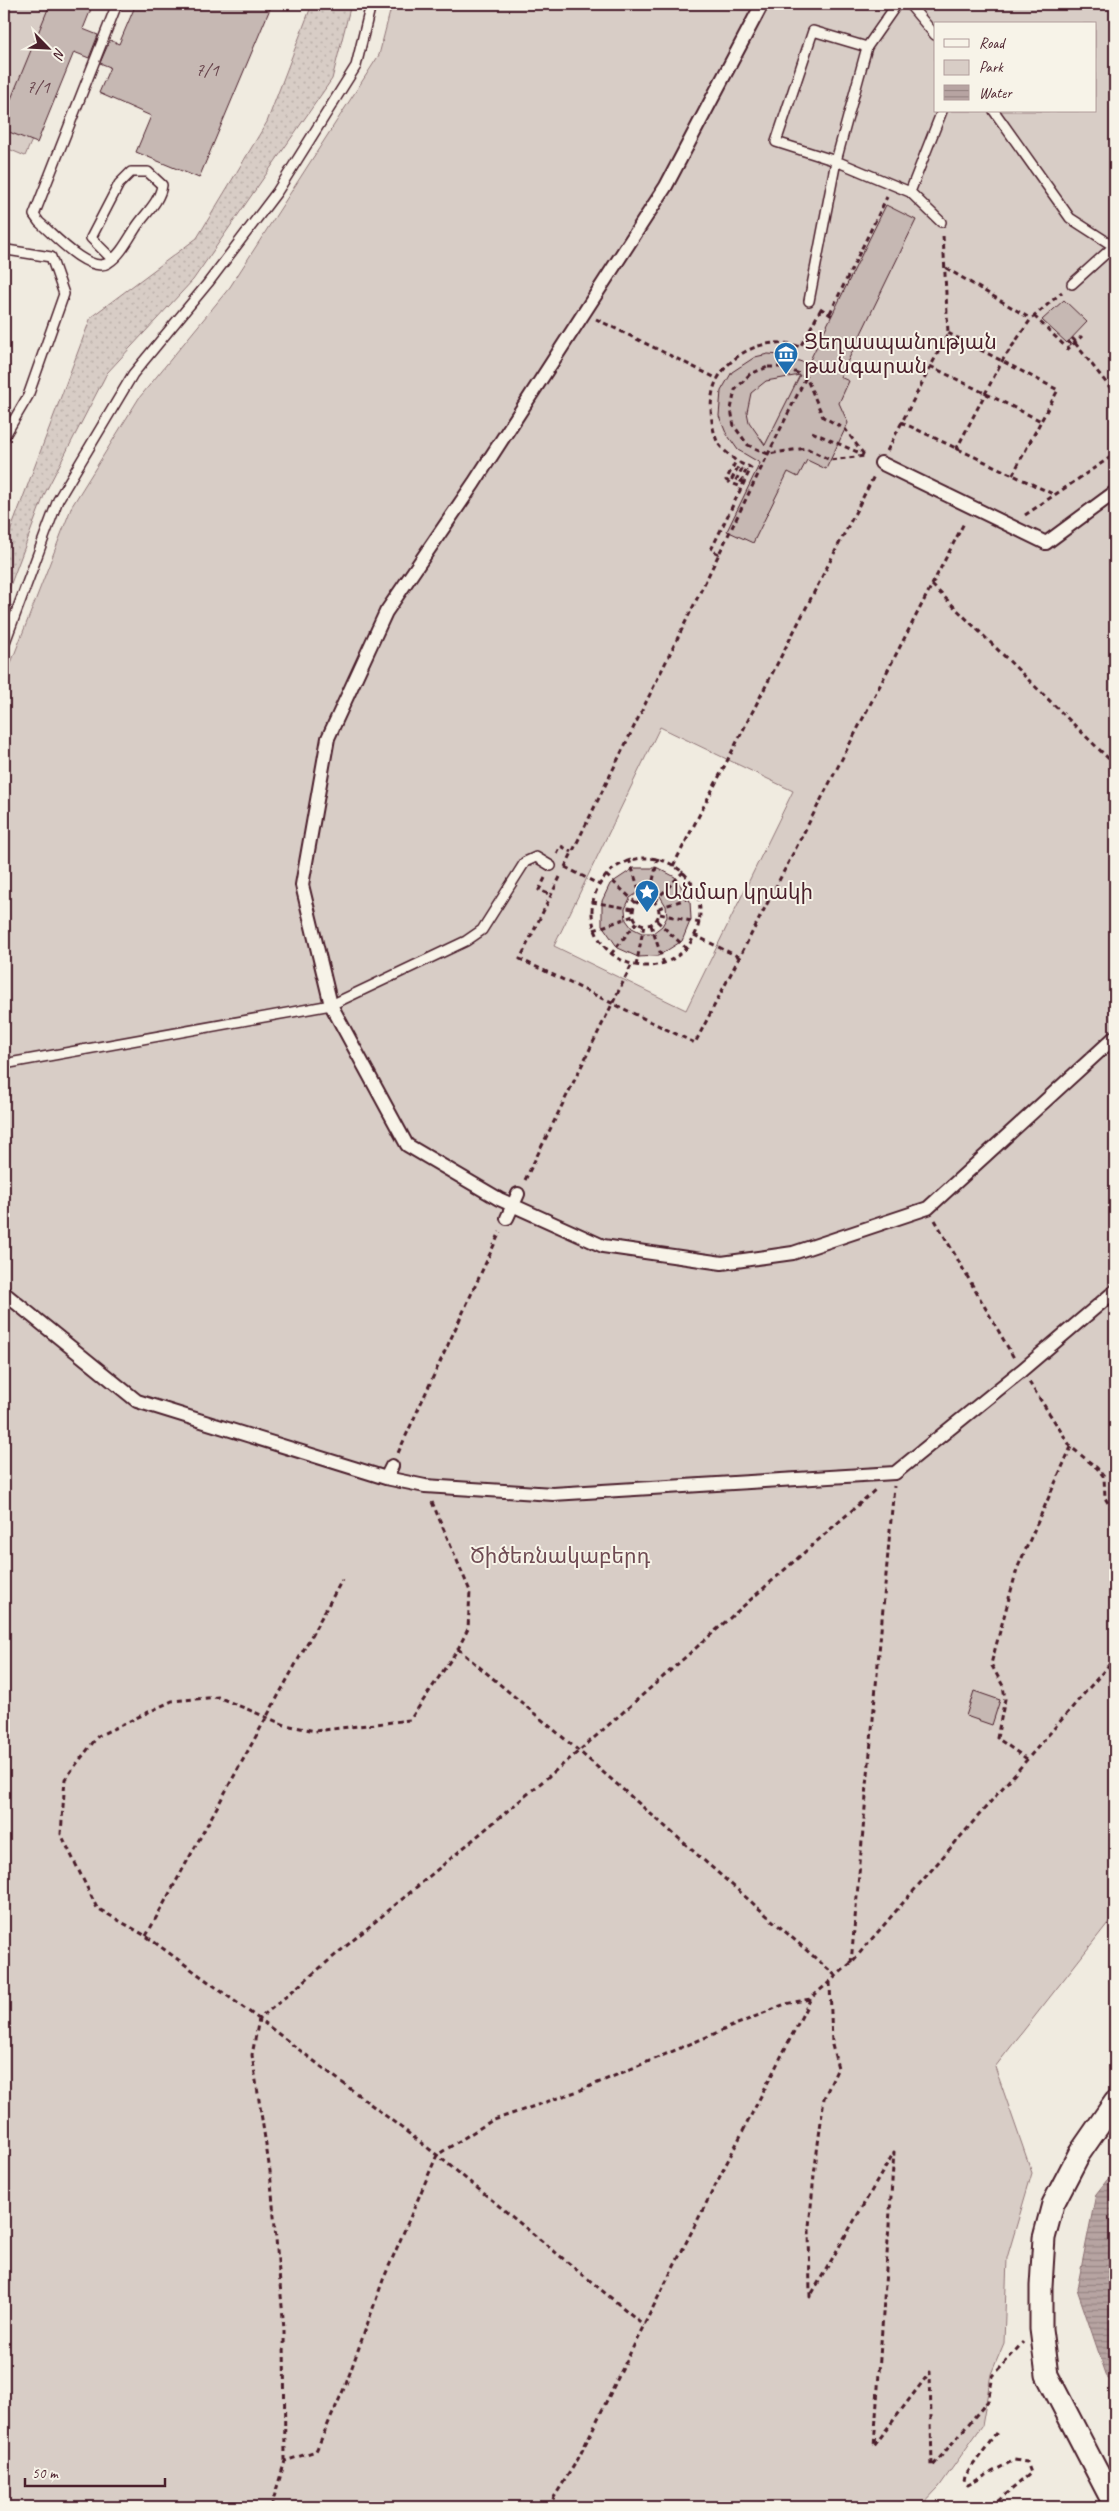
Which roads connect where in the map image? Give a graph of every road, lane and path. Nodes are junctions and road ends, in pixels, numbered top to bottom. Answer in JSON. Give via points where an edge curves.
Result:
{"nodes":[{"id":1,"x":117,"y":4,"type":"edge"},
{"id":2,"x":371,"y":4,"type":"edge"},
{"id":3,"x":762,"y":4,"type":"edge"},
{"id":4,"x":897,"y":4,"type":"edge"},
{"id":5,"x":909,"y":4,"type":"edge"},
{"id":6,"x":934,"y":34,"type":"edge"},
{"id":7,"x":867,"y":47,"type":"junction"},
{"id":8,"x":942,"y":112,"type":"edge"},
{"id":9,"x":995,"y":112,"type":"edge"},
{"id":10,"x":836,"y":160,"type":"junction"},
{"id":11,"x":910,"y":192,"type":"junction"},
{"id":12,"x":896,"y":200,"type":"dead end"},
{"id":13,"x":941,"y":222,"type":"joint"},
{"id":14,"x":1114,"y":247,"type":"edge"},
{"id":15,"x":4,"y":252,"type":"edge"},
{"id":16,"x":112,"y":259,"type":"junction"},
{"id":17,"x":945,"y":267,"type":"junction"},
{"id":18,"x":1072,"y":284,"type":"joint"},
{"id":19,"x":809,"y":301,"type":"dead end"},
{"id":20,"x":822,"y":308,"type":"dead end"},
{"id":21,"x":584,"y":313,"type":"junction"},
{"id":22,"x":832,"y":316,"type":"dead end"},
{"id":23,"x":1032,"y":317,"type":"junction"},
{"id":24,"x":948,"y":333,"type":"junction"},
{"id":25,"x":1082,"y":336,"type":"dead end"},
{"id":26,"x":1070,"y":340,"type":"dead end"},
{"id":27,"x":1074,"y":343,"type":"junction"},
{"id":28,"x":1002,"y":361,"type":"junction"},
{"id":29,"x":930,"y":366,"type":"junction"},
{"id":30,"x":806,"y":377,"type":"junction"},
{"id":31,"x":718,"y":378,"type":"junction"},
{"id":32,"x":986,"y":393,"type":"junction"},
{"id":33,"x":1115,"y":394,"type":"edge"},
{"id":34,"x":1042,"y":421,"type":"junction"},
{"id":35,"x":901,"y":422,"type":"junction"},
{"id":36,"x":812,"y":432,"type":"dead end"},
{"id":37,"x":4,"y":437,"type":"edge"},
{"id":38,"x":956,"y":450,"type":"junction"},
{"id":39,"x":768,"y":454,"type":"junction"},
{"id":40,"x":1115,"y":454,"type":"edge"},
{"id":41,"x":865,"y":456,"type":"junction"},
{"id":42,"x":880,"y":463,"type":"junction"},
{"id":43,"x":1012,"y":476,"type":"junction"},
{"id":44,"x":1115,"y":492,"type":"edge"},
{"id":45,"x":1056,"y":495,"type":"junction"},
{"id":46,"x":1024,"y":516,"type":"dead end"},
{"id":47,"x":965,"y":521,"type":"dead end"},
{"id":48,"x":719,"y":554,"type":"junction"},
{"id":49,"x":932,"y":585,"type":"junction"},
{"id":50,"x":4,"y":645,"type":"edge"},
{"id":51,"x":1115,"y":765,"type":"edge"},
{"id":52,"x":658,"y":858,"type":"junction"},
{"id":53,"x":630,"y":859,"type":"junction"},
{"id":54,"x":551,"y":866,"type":"joint"},
{"id":55,"x":673,"y":866,"type":"junction"},
{"id":56,"x":565,"y":867,"type":"junction"},
{"id":57,"x":684,"y":871,"type":"junction"},
{"id":58,"x":606,"y":875,"type":"junction"},
{"id":59,"x":600,"y":885,"type":"junction"},
{"id":60,"x":551,"y":895,"type":"junction"},
{"id":61,"x":698,"y":895,"type":"junction"},
{"id":62,"x":649,"y":898,"type":"junction"},
{"id":63,"x":642,"y":899,"type":"junction"},
{"id":64,"x":592,"y":902,"type":"junction"},
{"id":65,"x":655,"y":902,"type":"junction"},
{"id":66,"x":636,"y":903,"type":"junction"},
{"id":67,"x":659,"y":908,"type":"junction"},
{"id":68,"x":633,"y":909,"type":"junction"},
{"id":69,"x":660,"y":914,"type":"junction"},
{"id":70,"x":633,"y":916,"type":"junction"},
{"id":71,"x":657,"y":921,"type":"junction"},
{"id":72,"x":638,"y":922,"type":"junction"},
{"id":73,"x":700,"y":923,"type":"junction"},
{"id":74,"x":644,"y":925,"type":"junction"},
{"id":75,"x":651,"y":925,"type":"junction"},
{"id":76,"x":594,"y":930,"type":"junction"},
{"id":77,"x":694,"y":935,"type":"junction"},
{"id":78,"x":687,"y":948,"type":"junction"},
{"id":79,"x":610,"y":954,"type":"junction"},
{"id":80,"x":739,"y":957,"type":"junction"},
{"id":81,"x":664,"y":964,"type":"junction"},
{"id":82,"x":634,"y":965,"type":"junction"},
{"id":83,"x":612,"y":1003,"type":"junction"},
{"id":84,"x":331,"y":1005,"type":"junction"},
{"id":85,"x":1115,"y":1037,"type":"edge"},
{"id":86,"x":4,"y":1064,"type":"edge"},
{"id":87,"x":515,"y":1200,"type":"junction"},
{"id":88,"x":928,"y":1208,"type":"junction"},
{"id":89,"x":507,"y":1218,"type":"joint"},
{"id":90,"x":1115,"y":1291,"type":"edge"},
{"id":91,"x":4,"y":1293,"type":"edge"},
{"id":92,"x":1021,"y":1371,"type":"junction"},
{"id":93,"x":1071,"y":1447,"type":"junction"},
{"id":94,"x":389,"y":1472,"type":"junction"},
{"id":95,"x":895,"y":1473,"type":"junction"},
{"id":96,"x":425,"y":1486,"type":"junction"},
{"id":97,"x":1115,"y":1514,"type":"edge"},
{"id":98,"x":342,"y":1580,"type":"dead end"},
{"id":99,"x":458,"y":1649,"type":"junction"},
{"id":100,"x":1115,"y":1658,"type":"edge"},
{"id":101,"x":265,"y":1718,"type":"junction"},
{"id":102,"x":579,"y":1751,"type":"junction"},
{"id":103,"x":1027,"y":1759,"type":"junction"},
{"id":104,"x":146,"y":1936,"type":"junction"},
{"id":105,"x":851,"y":1963,"type":"junction"},
{"id":106,"x":836,"y":1977,"type":"junction"},
{"id":107,"x":830,"y":1982,"type":"junction"},
{"id":108,"x":811,"y":1998,"type":"junction"},
{"id":109,"x":259,"y":2019,"type":"junction"},
{"id":110,"x":1115,"y":2102,"type":"edge"},
{"id":111,"x":436,"y":2155,"type":"junction"},
{"id":112,"x":644,"y":2324,"type":"junction"},
{"id":113,"x":1041,"y":2329,"type":"junction"},
{"id":114,"x":999,"y":2430,"type":"dead end"},
{"id":115,"x":286,"y":2461,"type":"junction"},
{"id":116,"x":1115,"y":2506,"type":"edge"},
{"id":117,"x":271,"y":2507,"type":"edge"},
{"id":118,"x":548,"y":2507,"type":"edge"},
{"id":119,"x":991,"y":2507,"type":"edge"}],
"edges":[{"from":1,"to":16,"type":"lane","via":[[34,214],[39,222],[87,262],[101,266]]},
{"from":2,"to":50,"type":"lane","via":[[356,66],[293,167],[208,283],[133,374],[58,500]]},
{"from":3,"to":21,"type":"street","via":[[666,186]]},
{"from":4,"to":7,"type":"lane"},
{"from":5,"to":6,"type":"lane"},
{"from":7,"to":10,"type":"lane"},
{"from":7,"to":10,"type":"lane","via":[[813,31],[776,142]]},
{"from":8,"to":11,"type":"lane"},
{"from":9,"to":14,"type":"lane","via":[[1070,218]]},
{"from":10,"to":11,"type":"lane"},
{"from":10,"to":19,"type":"lane"},
{"from":11,"to":13,"type":"lane"},
{"from":12,"to":22,"type":"path","via":[[887,196],[830,313]]},
{"from":13,"to":17,"type":"path"},
{"from":14,"to":18,"type":"lane"},
{"from":15,"to":37,"type":"lane","via":[[51,257],[64,294],[28,396]]},
{"from":16,"to":16,"type":"lane","via":[[91,238],[119,184],[131,172],[148,172],[162,185],[161,196]]},
{"from":17,"to":23,"type":"path"},
{"from":17,"to":24,"type":"path"},
{"from":18,"to":23,"type":"path"},
{"from":20,"to":31,"type":"path","via":[[800,347],[789,342],[750,348]]},
{"from":21,"to":31,"type":"path"},
{"from":21,"to":84,"type":"street","via":[[386,612],[328,738],[302,885]]},
{"from":23,"to":27,"type":"path","via":[[1068,349]]},
{"from":23,"to":28,"type":"path"},
{"from":24,"to":28,"type":"path"},
{"from":24,"to":29,"type":"path"},
{"from":25,"to":27,"type":"path"},
{"from":26,"to":27,"type":"path"},
{"from":27,"to":33,"type":"path"},
{"from":28,"to":32,"type":"path"},
{"from":28,"to":34,"type":"path","via":[[1058,390]]},
{"from":29,"to":32,"type":"path"},
{"from":29,"to":35,"type":"path"},
{"from":30,"to":39,"type":"path"},
{"from":30,"to":39,"type":"path","via":[[784,367],[768,367],[750,374],[735,390],[731,409],[734,426],[748,445]]},
{"from":30,"to":41,"type":"path","via":[[823,417],[845,429]]},
{"from":31,"to":48,"type":"path","via":[[710,413],[718,443],[736,461],[726,480],[730,483],[740,463],[744,465],[734,484],[738,486],[748,466],[752,468],[711,550]]},
{"from":32,"to":34,"type":"path"},
{"from":32,"to":38,"type":"path"},
{"from":34,"to":43,"type":"path"},
{"from":35,"to":38,"type":"path"},
{"from":35,"to":42,"type":"path"},
{"from":36,"to":41,"type":"path"},
{"from":38,"to":43,"type":"path"},
{"from":39,"to":41,"type":"path","via":[[806,448],[830,460]]},
{"from":39,"to":48,"type":"path"},
{"from":40,"to":45,"type":"path"},
{"from":41,"to":42,"type":"path"},
{"from":42,"to":44,"type":"street","via":[[1046,543]]},
{"from":42,"to":55,"type":"path"},
{"from":43,"to":45,"type":"path"},
{"from":45,"to":46,"type":"path"},
{"from":47,"to":49,"type":"path"},
{"from":48,"to":56,"type":"path"},
{"from":49,"to":51,"type":"path"},
{"from":49,"to":80,"type":"path"},
{"from":52,"to":53,"type":"path"},
{"from":52,"to":55,"type":"path"},
{"from":52,"to":62,"type":"path"},
{"from":53,"to":58,"type":"path"},
{"from":53,"to":63,"type":"path"},
{"from":54,"to":60,"type":"path","via":[[540,890]]},
{"from":54,"to":84,"type":"lane","via":[[536,858],[525,862],[482,930],[466,941]]},
{"from":55,"to":57,"type":"path"},
{"from":56,"to":59,"type":"path"},
{"from":56,"to":60,"type":"path"},
{"from":57,"to":61,"type":"path"},
{"from":57,"to":65,"type":"path"},
{"from":58,"to":59,"type":"path"},
{"from":58,"to":66,"type":"path"},
{"from":59,"to":64,"type":"path"},
{"from":60,"to":83,"type":"path","via":[[520,959]]},
{"from":61,"to":67,"type":"path"},
{"from":61,"to":73,"type":"path"},
{"from":62,"to":63,"type":"path"},
{"from":62,"to":65,"type":"path"},
{"from":63,"to":66,"type":"path"},
{"from":64,"to":68,"type":"path"},
{"from":64,"to":76,"type":"path"},
{"from":65,"to":67,"type":"path"},
{"from":66,"to":68,"type":"path"},
{"from":67,"to":69,"type":"path"},
{"from":68,"to":70,"type":"path"},
{"from":69,"to":71,"type":"path"},
{"from":69,"to":73,"type":"path"},
{"from":70,"to":72,"type":"path"},
{"from":70,"to":76,"type":"path"},
{"from":71,"to":75,"type":"path"},
{"from":71,"to":78,"type":"path"},
{"from":72,"to":74,"type":"path"},
{"from":72,"to":79,"type":"path"},
{"from":73,"to":77,"type":"path"},
{"from":74,"to":75,"type":"path"},
{"from":74,"to":82,"type":"path"},
{"from":75,"to":81,"type":"path"},
{"from":76,"to":79,"type":"path"},
{"from":77,"to":78,"type":"path"},
{"from":77,"to":80,"type":"path"},
{"from":78,"to":81,"type":"path"},
{"from":79,"to":82,"type":"path"},
{"from":80,"to":83,"type":"path","via":[[695,1043]]},
{"from":81,"to":82,"type":"path"},
{"from":82,"to":83,"type":"path"},
{"from":83,"to":87,"type":"path"},
{"from":84,"to":86,"type":"lane"},
{"from":84,"to":87,"type":"street","via":[[407,1145]]},
{"from":85,"to":88,"type":"street"},
{"from":87,"to":88,"type":"street","via":[[603,1246],[722,1262],[793,1253]]},
{"from":87,"to":89,"type":"street"},
{"from":88,"to":92,"type":"path"},
{"from":89,"to":94,"type":"path"},
{"from":90,"to":92,"type":"street"},
{"from":91,"to":94,"type":"street","via":[[137,1401]]},
{"from":92,"to":93,"type":"path"},
{"from":92,"to":95,"type":"street"},
{"from":93,"to":97,"type":"path","via":[[1104,1477],[1105,1498]]},
{"from":93,"to":103,"type":"path","via":[[1016,1569],[990,1664],[1003,1686],[997,1738]]},
{"from":94,"to":96,"type":"street"},
{"from":95,"to":96,"type":"street","via":[[553,1494]]},
{"from":95,"to":102,"type":"path"},
{"from":95,"to":105,"type":"path"},
{"from":96,"to":99,"type":"path","via":[[470,1591],[468,1629]]},
{"from":98,"to":101,"type":"path"},
{"from":99,"to":101,"type":"path","via":[[410,1720],[315,1731]]},
{"from":99,"to":102,"type":"path"},
{"from":100,"to":103,"type":"path"},
{"from":101,"to":104,"type":"path"},
{"from":101,"to":104,"type":"path","via":[[218,1697],[172,1702],[98,1736],[65,1780],[61,1834],[97,1908]]},
{"from":102,"to":106,"type":"path"},
{"from":102,"to":109,"type":"path"},
{"from":103,"to":105,"type":"path"},
{"from":104,"to":109,"type":"path"},
{"from":105,"to":106,"type":"path"},
{"from":106,"to":107,"type":"path"},
{"from":107,"to":108,"type":"path"},
{"from":107,"to":113,"type":"path","via":[[832,2046],[838,2068],[824,2098],[815,2166],[809,2227],[810,2297],[894,2152],[874,2446],[930,2372],[932,2467],[988,2401],[993,2376],[1032,2332]]},
{"from":108,"to":111,"type":"path","via":[[785,2004],[581,2090],[491,2121]]},
{"from":108,"to":112,"type":"path"},
{"from":109,"to":111,"type":"path"},
{"from":109,"to":115,"type":"path","via":[[252,2055],[270,2171],[284,2329]]},
{"from":110,"to":113,"type":"street","via":[[1079,2154],[1053,2204],[1044,2238]]},
{"from":111,"to":112,"type":"path"},
{"from":111,"to":115,"type":"path","via":[[383,2280],[346,2384],[316,2451]]},
{"from":112,"to":118,"type":"path","via":[[578,2459]]},
{"from":113,"to":116,"type":"street","via":[[1047,2376]]},
{"from":114,"to":119,"type":"path","via":[[965,2476],[964,2482],[968,2485],[1014,2460],[1027,2462],[1031,2473]]},
{"from":115,"to":117,"type":"path"}]}
